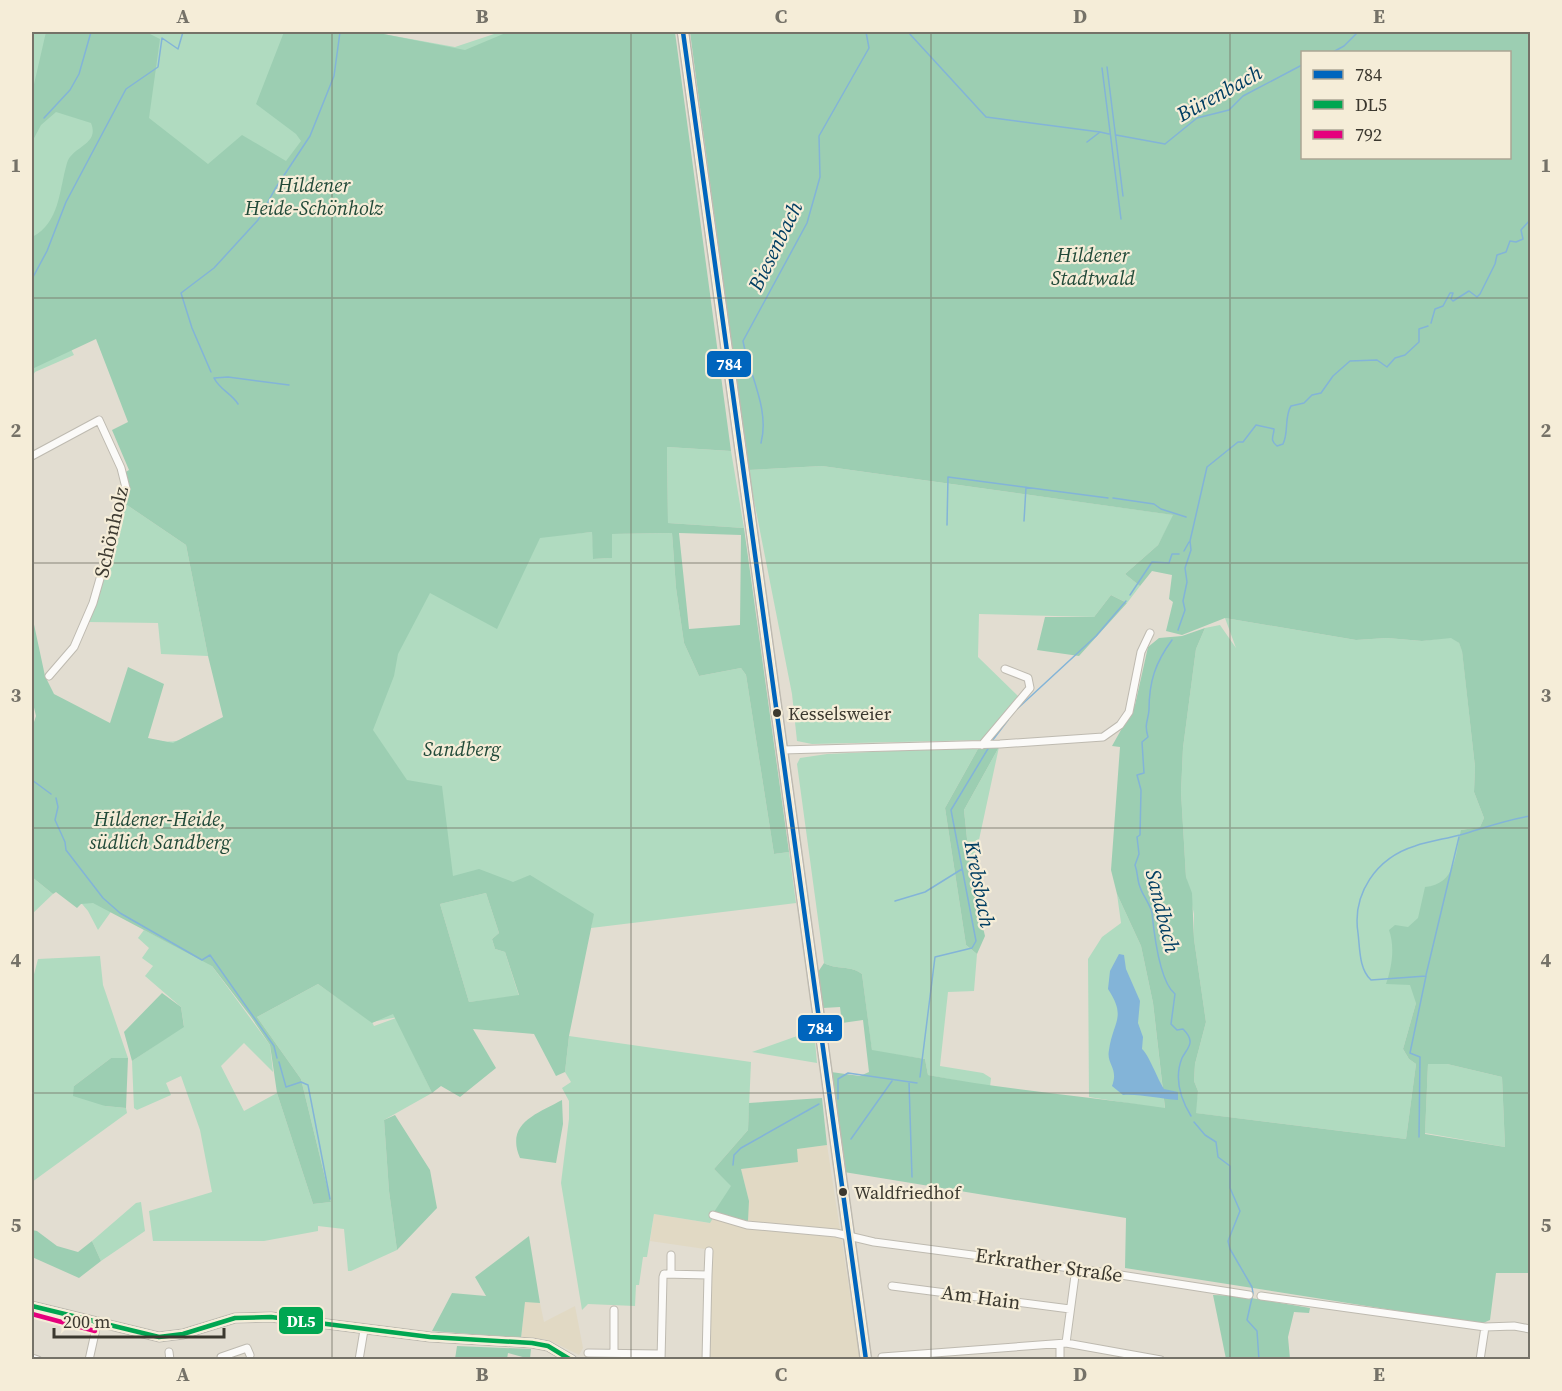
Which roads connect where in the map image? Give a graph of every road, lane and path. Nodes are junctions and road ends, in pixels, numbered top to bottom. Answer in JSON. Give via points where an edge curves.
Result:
{"nodes":[{"id":1,"x":683,"y":32,"type":"edge"},
{"id":2,"x":32,"y":456,"type":"edge"},
{"id":3,"x":1150,"y":633,"type":"dead end"},
{"id":4,"x":1005,"y":669,"type":"dead end"},
{"id":5,"x":49,"y":676,"type":"dead end"},
{"id":6,"x":981,"y":745,"type":"junction"},
{"id":7,"x":782,"y":750,"type":"junction"},
{"id":8,"x":713,"y":1215,"type":"dead end"},
{"id":9,"x":848,"y":1236,"type":"junction"},
{"id":10,"x":709,"y":1251,"type":"dead end"},
{"id":11,"x":671,"y":1255,"type":"dead end"},
{"id":12,"x":1076,"y":1268,"type":"junction"},
{"id":13,"x":671,"y":1274,"type":"junction"},
{"id":14,"x":708,"y":1275,"type":"junction"},
{"id":15,"x":892,"y":1286,"type":"dead end"},
{"id":16,"x":1249,"y":1294,"type":"dead end"},
{"id":17,"x":1261,"y":1296,"type":"dead end"},
{"id":18,"x":32,"y":1306,"type":"edge"},
{"id":19,"x":1070,"y":1309,"type":"junction"},
{"id":20,"x":614,"y":1310,"type":"dead end"},
{"id":21,"x":97,"y":1324,"type":"junction"},
{"id":22,"x":1485,"y":1327,"type":"junction"},
{"id":23,"x":1530,"y":1329,"type":"edge"},
{"id":24,"x":364,"y":1330,"type":"junction"},
{"id":25,"x":1063,"y":1344,"type":"junction"},
{"id":26,"x":614,"y":1351,"type":"junction"},
{"id":27,"x":588,"y":1353,"type":"dead end"},
{"id":28,"x":250,"y":1355,"type":"dead end"},
{"id":29,"x":661,"y":1357,"type":"edge"},
{"id":30,"x":882,"y":1357,"type":"dead end"},
{"id":31,"x":32,"y":1358,"type":"edge"},
{"id":32,"x":38,"y":1359,"type":"edge"},
{"id":33,"x":89,"y":1359,"type":"edge"},
{"id":34,"x":221,"y":1359,"type":"edge"},
{"id":35,"x":359,"y":1359,"type":"edge"},
{"id":36,"x":572,"y":1359,"type":"edge"},
{"id":37,"x":706,"y":1359,"type":"edge"},
{"id":38,"x":866,"y":1359,"type":"edge"},
{"id":39,"x":1060,"y":1359,"type":"edge"},
{"id":40,"x":1161,"y":1359,"type":"edge"},
{"id":41,"x":1480,"y":1359,"type":"edge"}],
"edges":[{"from":1,"to":7,"type":"main road"},
{"from":2,"to":5,"type":"street","name":"Schönholz","via":[[99,420],[125,481],[93,603],[74,647]]},
{"from":3,"to":6,"type":"street","via":[[1129,712],[1113,731],[1093,740]]},
{"from":4,"to":6,"type":"street","via":[[1028,678],[1030,688]]},
{"from":6,"to":7,"type":"street"},
{"from":7,"to":9,"type":"main road"},
{"from":8,"to":9,"type":"street","name":"Erkrather Straße","via":[[747,1225]]},
{"from":9,"to":12,"type":"street","name":"Erkrather Straße"},
{"from":9,"to":38,"type":"main road"},
{"from":10,"to":14,"type":"street"},
{"from":11,"to":13,"type":"street"},
{"from":12,"to":16,"type":"street","name":"Erkrather Straße"},
{"from":12,"to":19,"type":"street"},
{"from":13,"to":14,"type":"street"},
{"from":13,"to":29,"type":"street","via":[[663,1277]]},
{"from":14,"to":37,"type":"street"},
{"from":15,"to":19,"type":"street","name":"Am Hain"},
{"from":17,"to":22,"type":"street"},
{"from":18,"to":21,"type":"main road"},
{"from":19,"to":25,"type":"street"},
{"from":20,"to":26,"type":"street"},
{"from":21,"to":24,"type":"main road","via":[[159,1337],[252,1317],[288,1318]]},
{"from":21,"to":33,"type":"street"},
{"from":22,"to":23,"type":"street"},
{"from":22,"to":41,"type":"street"},
{"from":24,"to":35,"type":"street"},
{"from":24,"to":36,"type":"main road","via":[[532,1343],[548,1346]]},
{"from":25,"to":30,"type":"street"},
{"from":25,"to":39,"type":"street"},
{"from":25,"to":40,"type":"street"},
{"from":26,"to":27,"type":"street"},
{"from":26,"to":29,"type":"street"},
{"from":28,"to":34,"type":"street","via":[[247,1348]]},
{"from":31,"to":32,"type":"street"}]}
